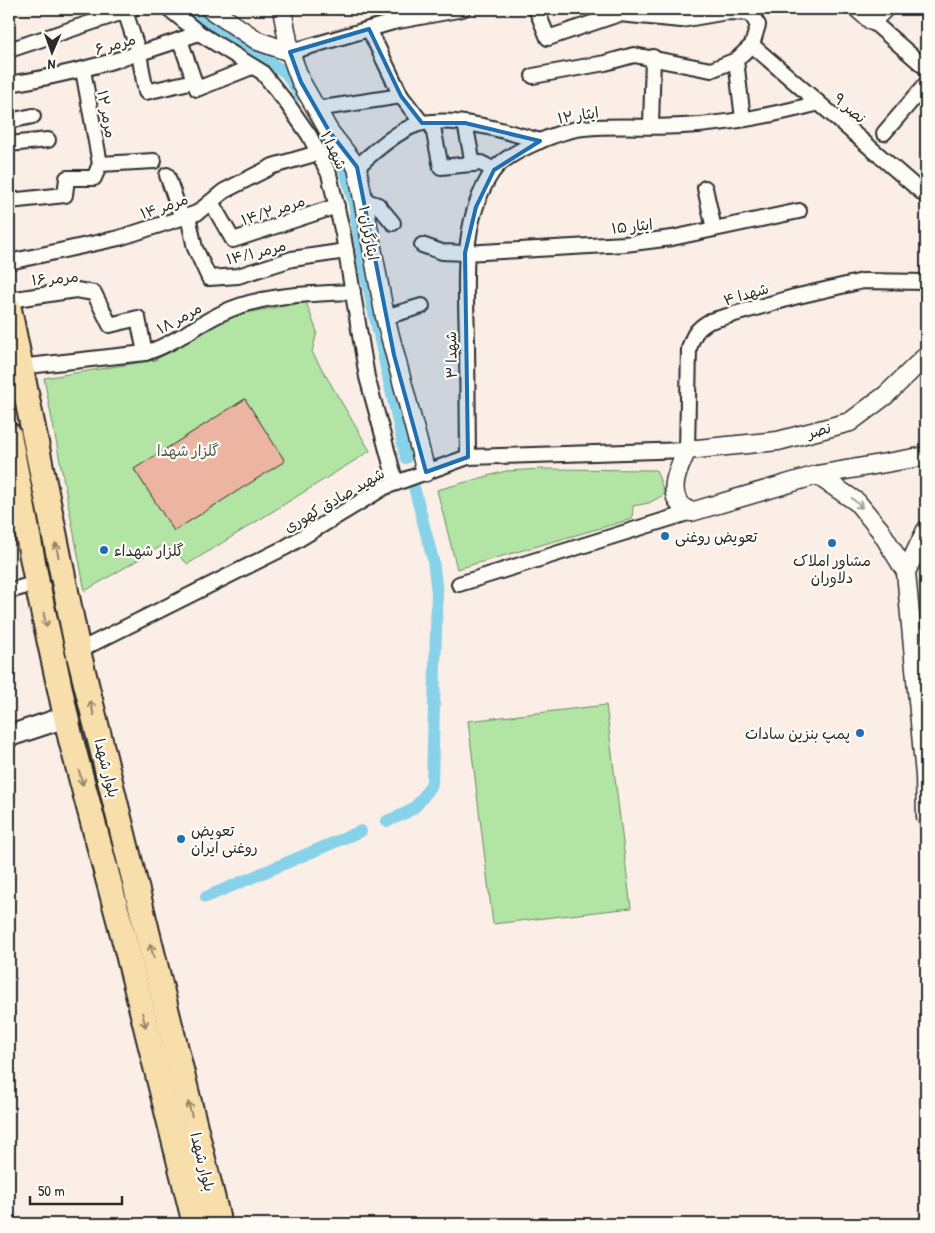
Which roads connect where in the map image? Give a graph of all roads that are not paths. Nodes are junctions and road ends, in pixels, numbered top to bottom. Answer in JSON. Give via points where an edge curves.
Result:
{"nodes":[{"id":1,"x":169,"y":9,"type":"edge"},
{"id":2,"x":210,"y":9,"type":"edge"},
{"id":3,"x":282,"y":9,"type":"edge"},
{"id":4,"x":462,"y":9,"type":"edge"},
{"id":5,"x":858,"y":9,"type":"edge"},
{"id":6,"x":129,"y":10,"type":"edge"},
{"id":7,"x":438,"y":10,"type":"edge"},
{"id":8,"x":537,"y":11,"type":"dead end"},
{"id":9,"x":392,"y":15,"type":"edge"},
{"id":10,"x":878,"y":15,"type":"edge"},
{"id":11,"x":369,"y":29,"type":"junction"},
{"id":12,"x":199,"y":33,"type":"junction"},
{"id":13,"x":180,"y":40,"type":"junction"},
{"id":14,"x":752,"y":45,"type":"junction"},
{"id":15,"x":9,"y":50,"type":"edge"},
{"id":16,"x":290,"y":52,"type":"junction"},
{"id":17,"x":139,"y":54,"type":"junction"},
{"id":18,"x":653,"y":57,"type":"junction"},
{"id":19,"x":736,"y":60,"type":"junction"},
{"id":20,"x":252,"y":66,"type":"junction"},
{"id":21,"x":926,"y":68,"type":"edge"},
{"id":22,"x":82,"y":70,"type":"junction"},
{"id":23,"x":533,"y":76,"type":"dead end"},
{"id":24,"x":194,"y":81,"type":"junction"},
{"id":25,"x":9,"y":84,"type":"edge"},
{"id":26,"x":926,"y":84,"type":"edge"},
{"id":27,"x":400,"y":96,"type":"junction"},
{"id":28,"x":819,"y":103,"type":"junction"},
{"id":29,"x":316,"y":109,"type":"junction"},
{"id":30,"x":33,"y":116,"type":"dead end"},
{"id":31,"x":743,"y":119,"type":"junction"},
{"id":32,"x":9,"y":121,"type":"edge"},
{"id":33,"x":427,"y":123,"type":"junction"},
{"id":34,"x":466,"y":124,"type":"junction"},
{"id":35,"x":651,"y":125,"type":"junction"},
{"id":36,"x":884,"y":132,"type":"dead end"},
{"id":37,"x":48,"y":140,"type":"dead end"},
{"id":38,"x":540,"y":142,"type":"junction"},
{"id":39,"x":9,"y":144,"type":"edge"},
{"id":40,"x":318,"y":153,"type":"junction"},
{"id":41,"x":154,"y":161,"type":"dead end"},
{"id":42,"x":100,"y":164,"type":"junction"},
{"id":43,"x":473,"y":164,"type":"junction"},
{"id":44,"x":356,"y":167,"type":"junction"},
{"id":45,"x":494,"y":170,"type":"junction"},
{"id":46,"x":167,"y":175,"type":"dead end"},
{"id":47,"x":705,"y":188,"type":"dead end"},
{"id":48,"x":926,"y":196,"type":"edge"},
{"id":49,"x":363,"y":200,"type":"junction"},
{"id":50,"x":9,"y":201,"type":"edge"},
{"id":51,"x":211,"y":202,"type":"junction"},
{"id":52,"x":337,"y":206,"type":"junction"},
{"id":53,"x":799,"y":211,"type":"dead end"},
{"id":54,"x":185,"y":218,"type":"junction"},
{"id":55,"x":394,"y":223,"type":"dead end"},
{"id":56,"x":714,"y":229,"type":"junction"},
{"id":57,"x":422,"y":245,"type":"dead end"},
{"id":58,"x":346,"y":251,"type":"junction"},
{"id":59,"x":465,"y":253,"type":"junction"},
{"id":60,"x":9,"y":262,"type":"edge"},
{"id":61,"x":926,"y":282,"type":"edge"},
{"id":62,"x":354,"y":292,"type":"junction"},
{"id":63,"x":9,"y":300,"type":"edge"},
{"id":64,"x":422,"y":306,"type":"dead end"},
{"id":65,"x":9,"y":309,"type":"edge"},
{"id":66,"x":384,"y":317,"type":"junction"},
{"id":67,"x":145,"y":353,"type":"junction"},
{"id":68,"x":926,"y":356,"type":"edge"},
{"id":69,"x":19,"y":367,"type":"junction"},
{"id":70,"x":10,"y":450,"type":"edge"},
{"id":71,"x":687,"y":450,"type":"junction"},
{"id":72,"x":926,"y":456,"type":"edge"},
{"id":73,"x":468,"y":457,"type":"junction"},
{"id":74,"x":426,"y":472,"type":"junction"},
{"id":75,"x":817,"y":475,"type":"junction"},
{"id":76,"x":396,"y":483,"type":"junction"},
{"id":77,"x":691,"y":512,"type":"junction"},
{"id":78,"x":926,"y":530,"type":"edge"},
{"id":79,"x":906,"y":572,"type":"junction"},
{"id":80,"x":37,"y":583,"type":"junction"},
{"id":81,"x":459,"y":584,"type":"dead end"},
{"id":82,"x":9,"y":591,"type":"edge"},
{"id":83,"x":78,"y":651,"type":"junction"},
{"id":84,"x":66,"y":717,"type":"junction"},
{"id":85,"x":9,"y":736,"type":"edge"},
{"id":86,"x":926,"y":776,"type":"edge"},
{"id":87,"x":926,"y":817,"type":"edge"},
{"id":88,"x":198,"y":1139,"type":"junction"},
{"id":89,"x":176,"y":1148,"type":"junction"},
{"id":90,"x":211,"y":1194,"type":"junction"},
{"id":91,"x":189,"y":1200,"type":"junction"},
{"id":92,"x":195,"y":1224,"type":"edge"},
{"id":93,"x":218,"y":1224,"type":"edge"}],
"edges":[{"from":1,"to":12,"type":"street","name":"شهدا ۱"},
{"from":2,"to":16,"type":"street","via":[[258,41]]},
{"from":3,"to":16,"type":"street","name":"ایثارگران ۱"},
{"from":4,"to":7,"type":"street"},
{"from":5,"to":10,"type":"street"},
{"from":6,"to":15,"type":"street"},
{"from":6,"to":17,"type":"street"},
{"from":7,"to":9,"type":"street"},
{"from":8,"to":14,"type":"street","via":[[548,38],[618,14],[681,20],[727,12],[750,13],[758,25]]},
{"from":9,"to":11,"type":"street"},
{"from":10,"to":21,"type":"street"},
{"from":11,"to":16,"type":"street"},
{"from":11,"to":27,"type":"street"},
{"from":12,"to":13,"type":"street","name":"مرمر ۶"},
{"from":12,"to":20,"type":"street","name":"شهدا ۱"},
{"from":13,"to":17,"type":"street","name":"مرمر ۶"},
{"from":13,"to":24,"type":"street"},
{"from":14,"to":19,"type":"street"},
{"from":14,"to":28,"type":"street","name":"نصر ۹"},
{"from":16,"to":29,"type":"street","name":"ایثارگران ۱"},
{"from":17,"to":22,"type":"street","name":"مرمر ۶"},
{"from":17,"to":24,"type":"street","via":[[146,92]]},
{"from":18,"to":19,"type":"street","via":[[711,70]]},
{"from":18,"to":23,"type":"street","via":[[634,55]]},
{"from":18,"to":35,"type":"street"},
{"from":19,"to":31,"type":"street"},
{"from":20,"to":24,"type":"street","via":[[197,90]]},
{"from":20,"to":40,"type":"street","name":"شهدا ۱","via":[[262,72],[286,102]]},
{"from":22,"to":25,"type":"street","name":"مرمر ۶"},
{"from":22,"to":42,"type":"street","name":"مرمر ۱۲"},
{"from":26,"to":36,"type":"street"},
{"from":27,"to":29,"type":"street"},
{"from":27,"to":33,"type":"street"},
{"from":28,"to":31,"type":"street","name":"ایثار ۱۲","via":[[771,116]]},
{"from":28,"to":48,"type":"street","name":"نصر ۹"},
{"from":29,"to":44,"type":"street","name":"ایثارگران ۱"},
{"from":30,"to":32,"type":"street"},
{"from":31,"to":35,"type":"street","name":"ایثار ۱۲","via":[[681,126]]},
{"from":33,"to":34,"type":"street"},
{"from":33,"to":43,"type":"street","via":[[441,167]]},
{"from":33,"to":44,"type":"street","via":[[385,142]]},
{"from":34,"to":38,"type":"street"},
{"from":34,"to":43,"type":"street"},
{"from":35,"to":38,"type":"street","name":"ایثار ۱۲","via":[[581,128]]},
{"from":37,"to":39,"type":"street"},
{"from":38,"to":45,"type":"street","name":"ایثار ۱۲","via":[[520,151]]},
{"from":40,"to":51,"type":"street","name":"مرمر ۱۴","via":[[273,166],[224,191]]},
{"from":40,"to":52,"type":"street","name":"شهدا ۱","via":[[329,174]]},
{"from":41,"to":42,"type":"street"},
{"from":42,"to":50,"type":"street","via":[[94,178],[67,178],[64,195]]},
{"from":43,"to":45,"type":"street","via":[[481,163]]},
{"from":44,"to":49,"type":"street","name":"ایثارگران ۱"},
{"from":45,"to":59,"type":"street","name":"شهدا ۳","via":[[476,207]]},
{"from":46,"to":54,"type":"street"},
{"from":47,"to":56,"type":"street"},
{"from":49,"to":55,"type":"street","via":[[378,205]]},
{"from":49,"to":66,"type":"street","name":"ایثارگران ۱"},
{"from":51,"to":52,"type":"street","name":"مرمر ۱۴/۲","via":[[233,240]]},
{"from":51,"to":54,"type":"street","name":"مرمر ۱۴"},
{"from":52,"to":58,"type":"street","name":"شهدا ۱"},
{"from":53,"to":56,"type":"street","name":"ایثار ۱۵"},
{"from":54,"to":58,"type":"street","name":"مرمر ۱۴/۱","via":[[210,278],[238,276],[292,260]]},
{"from":54,"to":60,"type":"street","name":"مرمر ۱۴","via":[[119,238]]},
{"from":56,"to":59,"type":"street","name":"ایثار ۱۵","via":[[625,244]]},
{"from":57,"to":59,"type":"street","name":"ایثار ۱۵","via":[[442,252]]},
{"from":58,"to":62,"type":"street","name":"شهدا ۱"},
{"from":59,"to":73,"type":"street","name":"شهدا ۳"},
{"from":61,"to":71,"type":"street","name":"شهدا ۴","via":[[863,281],[786,299],[700,326],[693,334],[689,349]]},
{"from":62,"to":67,"type":"street","name":"مرمر ۱۸","via":[[308,294],[252,303],[222,313]]},
{"from":62,"to":76,"type":"street","name":"شهدا ۱","via":[[367,377]]},
{"from":63,"to":67,"type":"street","name":"مرمر ۱۶","via":[[76,290],[94,294],[110,325],[138,318]]},
{"from":64,"to":66,"type":"street"},
{"from":65,"to":69,"type":"highway","name":"بلوار شهدا"},
{"from":66,"to":74,"type":"street","name":"ایثارگران ۱"},
{"from":67,"to":69,"type":"street","name":"مرمر ۱۸"},
{"from":68,"to":71,"type":"street","name":"نصر","via":[[886,395],[850,422],[778,441]]},
{"from":83,"to":69,"type":"highway","name":"بلوار شهدا","one_way":true},
{"from":70,"to":80,"type":"highway","name":"بلوار شهدا"},
{"from":71,"to":73,"type":"street","name":"شهید صادق کهوری"},
{"from":71,"to":77,"type":"street","via":[[674,487],[679,504]]},
{"from":72,"to":75,"type":"street"},
{"from":73,"to":74,"type":"street","name":"شهید صادق کهوری"},
{"from":74,"to":76,"type":"street","name":"شهید صادق کهوری"},
{"from":75,"to":77,"type":"street"},
{"from":75,"to":79,"type":"street","one_way":true,"via":[[857,502],[880,530]]},
{"from":76,"to":83,"type":"street","name":"شهید صادق کهوری","via":[[385,486],[286,547]]},
{"from":77,"to":81,"type":"street"},
{"from":78,"to":79,"type":"street"},
{"from":79,"to":86,"type":"street"},
{"from":80,"to":82,"type":"street"},
{"from":80,"to":84,"type":"highway","name":"بلوار شهدا","one_way":true},
{"from":88,"to":83,"type":"highway","name":"بلوار شهدا","one_way":true},
{"from":84,"to":85,"type":"main road"},
{"from":84,"to":89,"type":"highway","name":"بلوار شهدا","one_way":true},
{"from":86,"to":87,"type":"street"},
{"from":88,"to":89,"type":"highway","via":[[190,1148]]},
{"from":88,"to":90,"type":"highway","name":"بلوار شهدا"},
{"from":89,"to":91,"type":"highway","name":"بلوار شهدا"},
{"from":90,"to":91,"type":"highway","via":[[197,1191]]},
{"from":90,"to":93,"type":"highway","name":"بلوار شهدا"},
{"from":91,"to":92,"type":"highway","name":"بلوار شهدا"}]}
